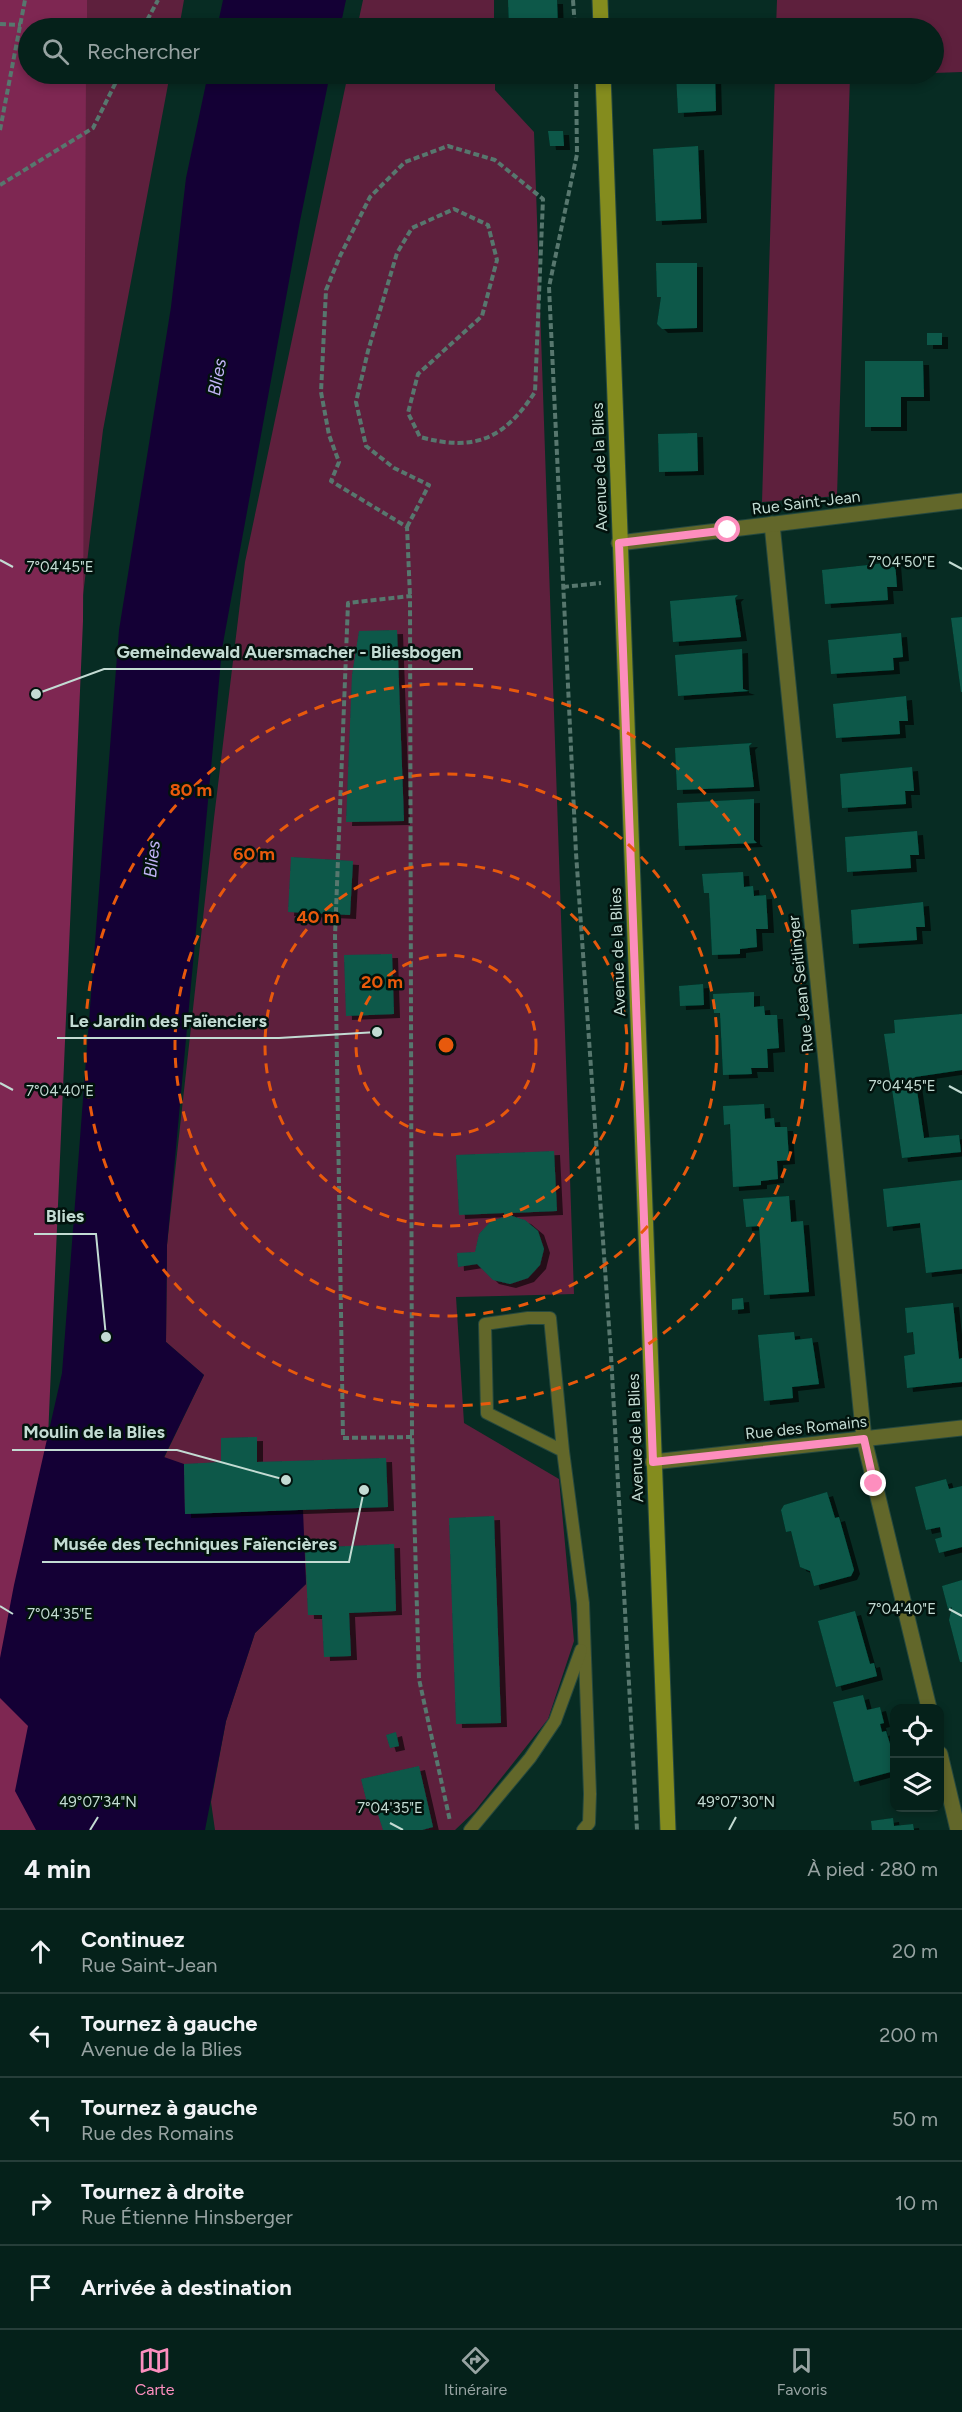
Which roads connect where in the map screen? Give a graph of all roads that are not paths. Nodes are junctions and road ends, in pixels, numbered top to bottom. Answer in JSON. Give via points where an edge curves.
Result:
{"nodes":[{"id":1,"x":600,"y":0,"type":"edge"},
{"id":2,"x":601,"y":18,"type":"edge"},
{"id":3,"x":603,"y":84,"type":"edge"},
{"id":4,"x":962,"y":501,"type":"edge"},
{"id":5,"x":772,"y":524,"type":"junction"},
{"id":6,"x":619,"y":543,"type":"junction"},
{"id":7,"x":962,"y":1428,"type":"edge"},
{"id":8,"x":864,"y":1439,"type":"junction"},
{"id":9,"x":563,"y":1451,"type":"junction"},
{"id":10,"x":653,"y":1462,"type":"junction"},
{"id":11,"x":584,"y":1643,"type":"junction"},
{"id":12,"x":928,"y":1704,"type":"edge"},
{"id":13,"x":940,"y":1758,"type":"edge"},
{"id":14,"x":470,"y":1829,"type":"edge"},
{"id":15,"x":583,"y":1830,"type":"edge"},
{"id":16,"x":668,"y":1830,"type":"edge"},
{"id":17,"x":958,"y":1830,"type":"edge"}],
"edges":[{"from":1,"to":2,"type":"main road"},
{"from":3,"to":6,"type":"main road","name":"Avenue de la Blies"},
{"from":4,"to":5,"type":"street","name":"Rue Saint-Jean"},
{"from":5,"to":6,"type":"street","name":"Rue Saint-Jean"},
{"from":5,"to":8,"type":"street","name":"Rue Jean Seitlinger"},
{"from":6,"to":10,"type":"main road","name":"Avenue de la Blies"},
{"from":7,"to":8,"type":"street","name":"Rue des Romains"},
{"from":8,"to":10,"type":"street","name":"Rue des Romains"},
{"from":8,"to":12,"type":"street","name":"Rue Jean Seitlinger"},
{"from":9,"to":9,"type":"lane","via":[[550,1318],[528,1317],[485,1324],[487,1413]]},
{"from":9,"to":11,"type":"lane","via":[[583,1603]]},
{"from":10,"to":16,"type":"main road","name":"Avenue de la Blies"},
{"from":11,"to":14,"type":"lane","via":[[555,1721],[530,1758]]},
{"from":11,"to":15,"type":"lane","via":[[590,1794],[589,1822]]},
{"from":13,"to":17,"type":"street"}]}
